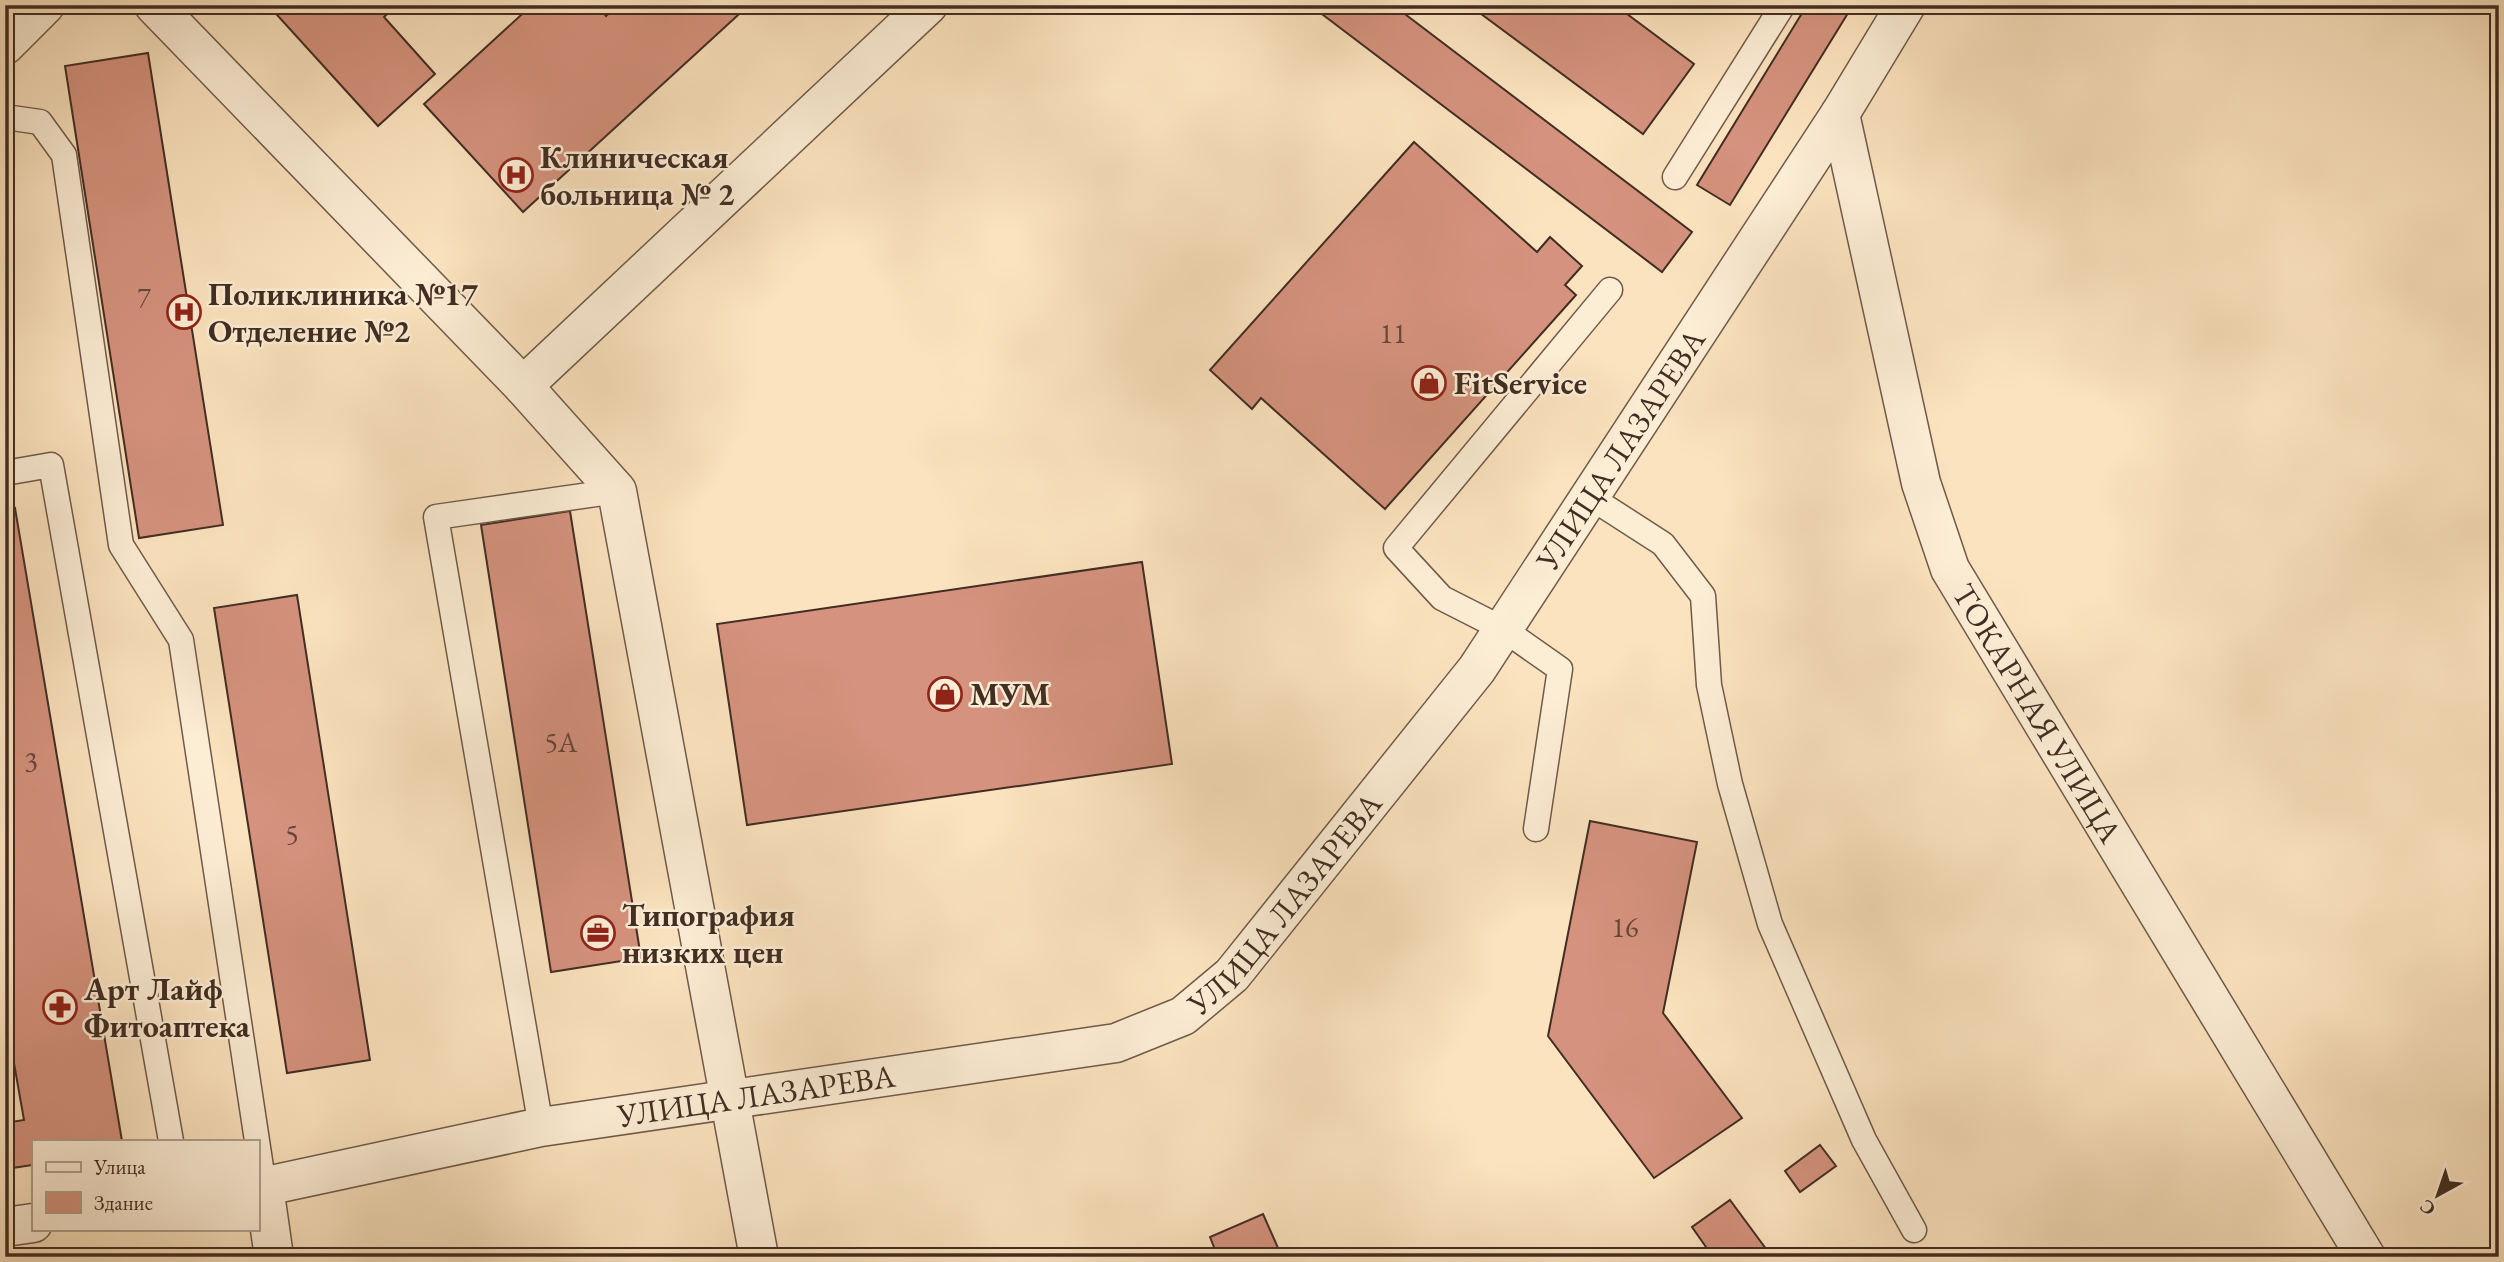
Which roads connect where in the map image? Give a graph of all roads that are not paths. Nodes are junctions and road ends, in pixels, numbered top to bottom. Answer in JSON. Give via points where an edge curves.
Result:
{"nodes":[{"id":1,"x":45,"y":5,"type":"edge"},
{"id":2,"x":154,"y":5,"type":"edge"},
{"id":3,"x":928,"y":5,"type":"edge"},
{"id":4,"x":1783,"y":5,"type":"edge"},
{"id":5,"x":1906,"y":5,"type":"edge"},
{"id":6,"x":5,"y":45,"type":"edge"},
{"id":7,"x":1840,"y":114,"type":"junction"},
{"id":8,"x":5,"y":117,"type":"edge"},
{"id":9,"x":1675,"y":177,"type":"dead end"},
{"id":10,"x":1610,"y":290,"type":"dead end"},
{"id":11,"x":523,"y":386,"type":"junction"},
{"id":12,"x":5,"y":473,"type":"edge"},
{"id":13,"x":617,"y":491,"type":"junction"},
{"id":14,"x":1590,"y":497,"type":"junction"},
{"id":15,"x":1503,"y":629,"type":"junction"},
{"id":16,"x":1536,"y":829,"type":"dead end"},
{"id":17,"x":731,"y":1098,"type":"junction"},
{"id":18,"x":541,"y":1126,"type":"junction"},
{"id":19,"x":170,"y":1140,"type":"edge"},
{"id":20,"x":254,"y":1140,"type":"edge"},
{"id":21,"x":261,"y":1187,"type":"edge"},
{"id":22,"x":32,"y":1223,"type":"edge"},
{"id":23,"x":5,"y":1227,"type":"edge"},
{"id":24,"x":1914,"y":1230,"type":"dead end"},
{"id":25,"x":274,"y":1257,"type":"edge"},
{"id":26,"x":759,"y":1257,"type":"edge"},
{"id":27,"x":2366,"y":1257,"type":"edge"}],
"edges":[{"from":1,"to":6,"type":"street"},
{"from":2,"to":11,"type":"street"},
{"from":3,"to":11,"type":"street"},
{"from":4,"to":9,"type":"lane"},
{"from":5,"to":7,"type":"street","name":"УЛИЦА ЛАЗАРЕВА"},
{"from":7,"to":14,"type":"street","name":"УЛИЦА ЛАЗАРЕВА"},
{"from":7,"to":27,"type":"street","name":"ТОКАРНАЯ УЛИЦА","via":[[1921,483],[1950,569]]},
{"from":8,"to":20,"type":"lane","via":[[40,122],[64,155],[121,545],[181,640]]},
{"from":10,"to":15,"type":"lane","via":[[1396,548],[1441,597]]},
{"from":11,"to":13,"type":"street"},
{"from":12,"to":19,"type":"lane","via":[[51,465]]},
{"from":13,"to":17,"type":"street"},
{"from":13,"to":18,"type":"lane","via":[[436,517]]},
{"from":14,"to":15,"type":"street","name":"УЛИЦА ЛАЗАРЕВА"},
{"from":14,"to":24,"type":"lane","via":[[1663,544],[1703,596],[1709,685],[1730,784],[1770,924],[1864,1140]]},
{"from":15,"to":16,"type":"lane","via":[[1560,669]]},
{"from":15,"to":17,"type":"street","name":"УЛИЦА ЛАЗАРЕВА","via":[[1477,669],[1232,975],[1183,1016],[1116,1042]]},
{"from":17,"to":18,"type":"street","name":"УЛИЦА ЛАЗАРЕВА"},
{"from":17,"to":26,"type":"street"},
{"from":18,"to":21,"type":"street","name":"УЛИЦА ЛАЗАРЕВА"},
{"from":21,"to":25,"type":"street"},
{"from":22,"to":23,"type":"street"}]}
